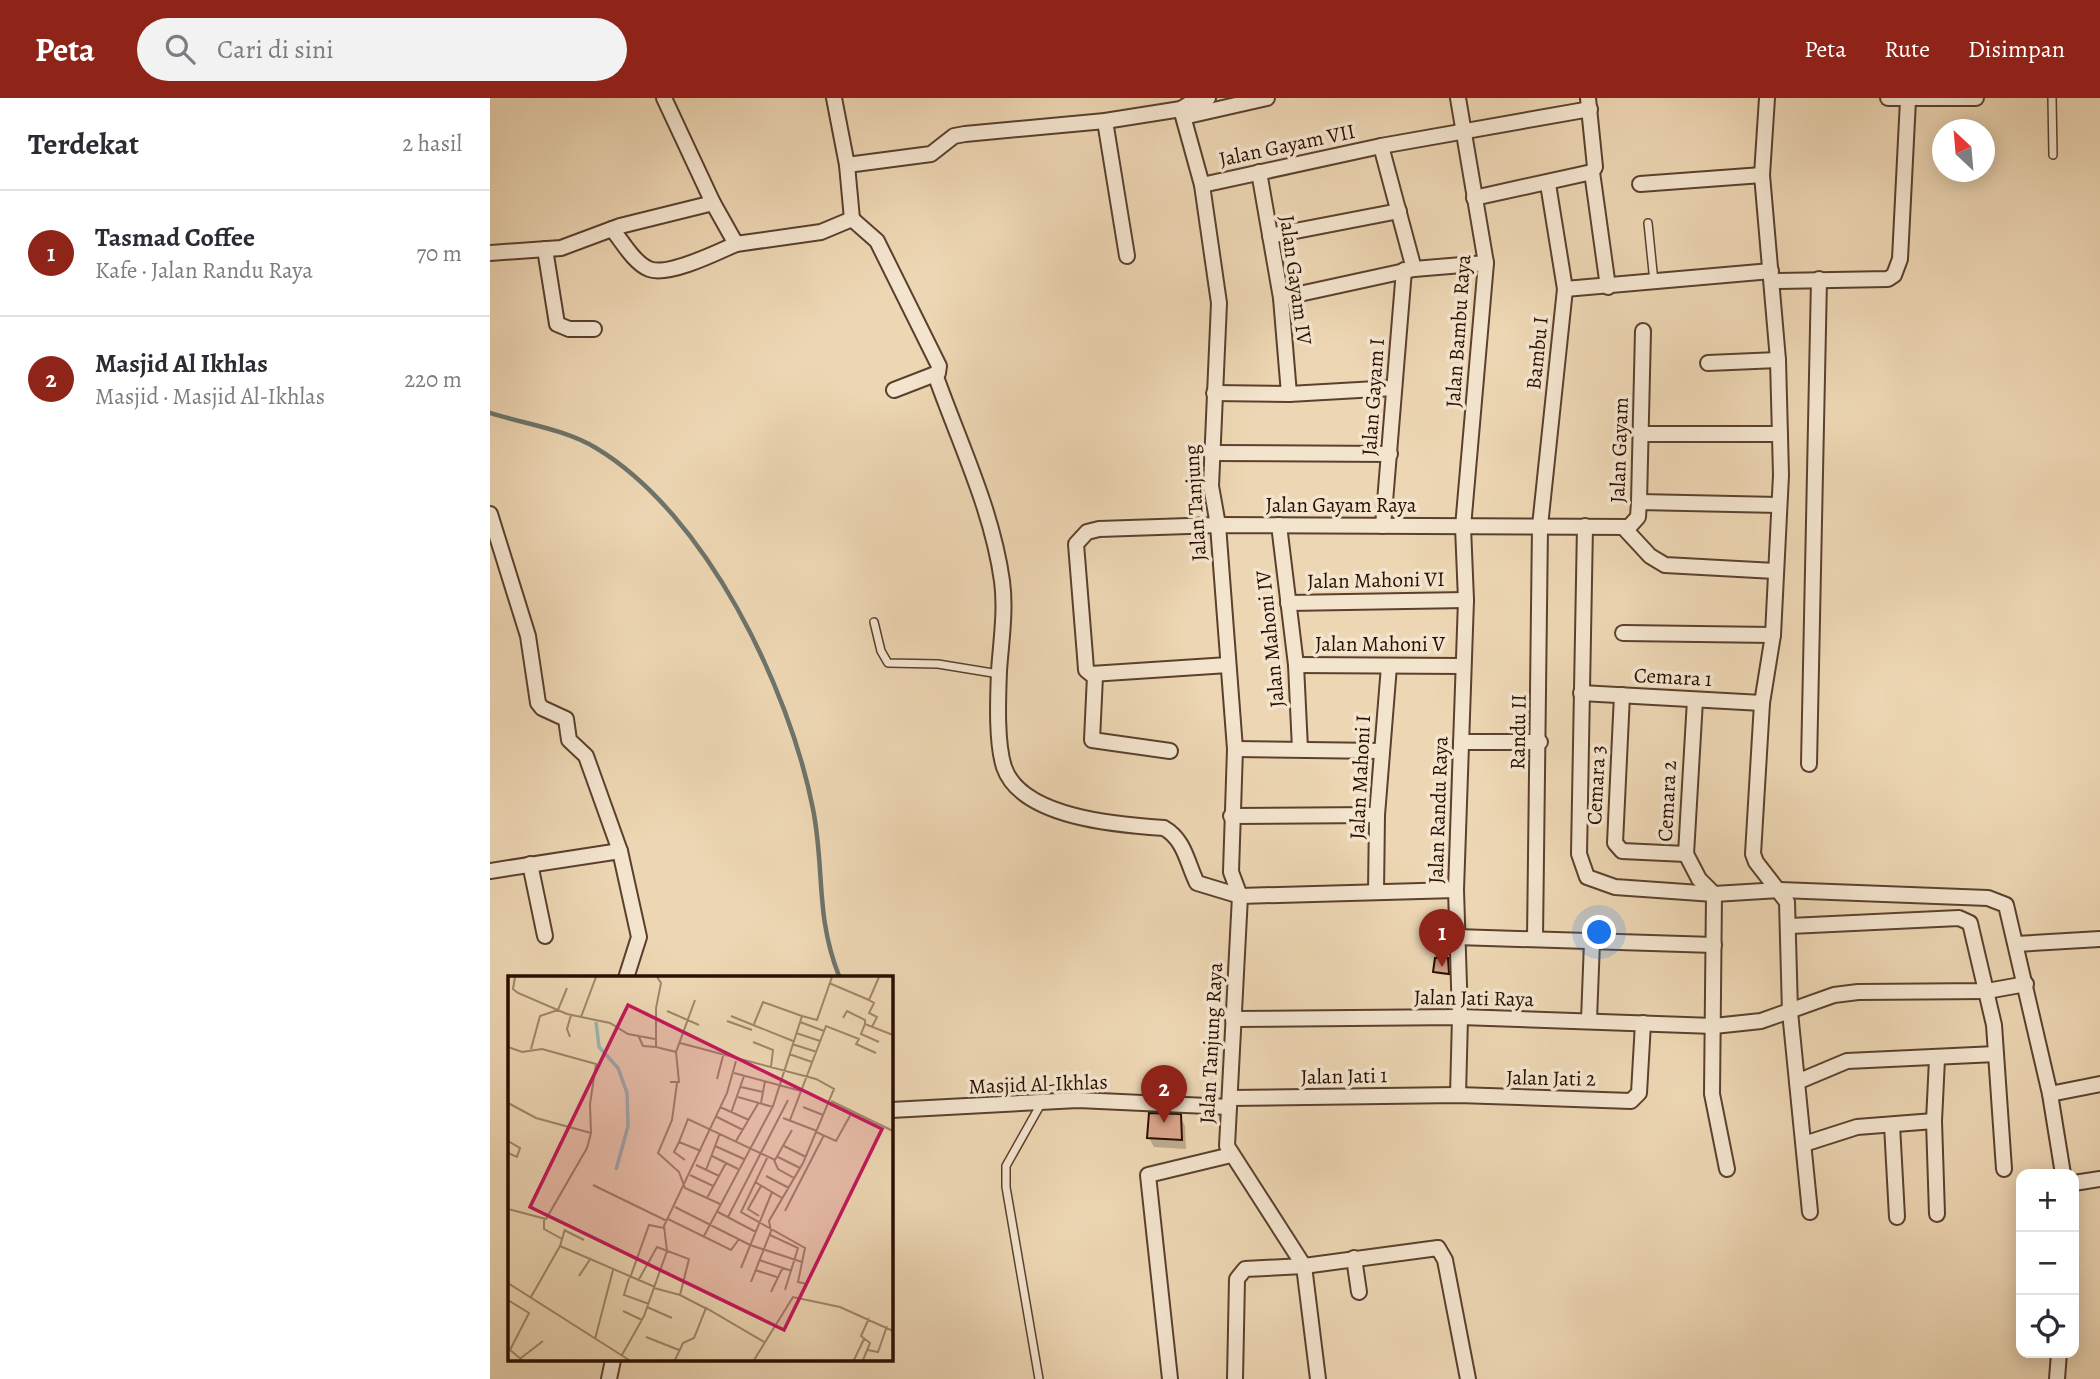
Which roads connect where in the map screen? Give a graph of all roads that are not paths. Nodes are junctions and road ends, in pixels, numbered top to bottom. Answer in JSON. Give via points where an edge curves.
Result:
{"nodes":[{"id":1,"x":664,"y":98,"type":"edge"},
{"id":2,"x":834,"y":98,"type":"edge"},
{"id":3,"x":1208,"y":98,"type":"edge"},
{"id":4,"x":1267,"y":98,"type":"edge"},
{"id":5,"x":1458,"y":98,"type":"edge"},
{"id":6,"x":1767,"y":98,"type":"edge"},
{"id":7,"x":1888,"y":98,"type":"edge"},
{"id":8,"x":1976,"y":98,"type":"edge"},
{"id":9,"x":2052,"y":98,"type":"edge"},
{"id":10,"x":1908,"y":100,"type":"junction"},
{"id":11,"x":1589,"y":104,"type":"edge"},
{"id":12,"x":1181,"y":109,"type":"junction"},
{"id":13,"x":1105,"y":121,"type":"junction"},
{"id":14,"x":1464,"y":130,"type":"junction"},
{"id":15,"x":1381,"y":146,"type":"junction"},
{"id":16,"x":2053,"y":155,"type":"dead end"},
{"id":17,"x":847,"y":165,"type":"junction"},
{"id":18,"x":1259,"y":172,"type":"junction"},
{"id":19,"x":1592,"y":172,"type":"junction"},
{"id":20,"x":1762,"y":175,"type":"junction"},
{"id":21,"x":1548,"y":184,"type":"junction"},
{"id":22,"x":1640,"y":184,"type":"dead end"},
{"id":23,"x":1202,"y":185,"type":"junction"},
{"id":24,"x":1474,"y":198,"type":"junction"},
{"id":25,"x":713,"y":203,"type":"junction"},
{"id":26,"x":1399,"y":211,"type":"junction"},
{"id":27,"x":852,"y":219,"type":"junction"},
{"id":28,"x":1648,"y":223,"type":"dead end"},
{"id":29,"x":612,"y":229,"type":"junction"},
{"id":30,"x":1270,"y":236,"type":"junction"},
{"id":31,"x":736,"y":244,"type":"junction"},
{"id":32,"x":545,"y":249,"type":"junction"},
{"id":33,"x":490,"y":253,"type":"edge"},
{"id":34,"x":1127,"y":256,"type":"dead end"},
{"id":35,"x":1486,"y":263,"type":"junction"},
{"id":36,"x":1409,"y":270,"type":"junction"},
{"id":37,"x":1772,"y":276,"type":"junction"},
{"id":38,"x":1819,"y":279,"type":"junction"},
{"id":39,"x":1654,"y":282,"type":"junction"},
{"id":40,"x":1608,"y":287,"type":"junction"},
{"id":41,"x":1565,"y":289,"type":"junction"},
{"id":42,"x":1281,"y":298,"type":"junction"},
{"id":43,"x":594,"y":329,"type":"dead end"},
{"id":44,"x":1643,"y":331,"type":"dead end"},
{"id":45,"x":1779,"y":360,"type":"junction"},
{"id":46,"x":1708,"y":363,"type":"dead end"},
{"id":47,"x":935,"y":374,"type":"junction"},
{"id":48,"x":1394,"y":388,"type":"junction"},
{"id":49,"x":894,"y":390,"type":"dead end"},
{"id":50,"x":1214,"y":393,"type":"junction"},
{"id":51,"x":1289,"y":394,"type":"junction"},
{"id":52,"x":1642,"y":434,"type":"junction"},
{"id":53,"x":1780,"y":434,"type":"junction"},
{"id":54,"x":1211,"y":453,"type":"junction"},
{"id":55,"x":1390,"y":454,"type":"junction"},
{"id":56,"x":1639,"y":502,"type":"junction"},
{"id":57,"x":1779,"y":505,"type":"junction"},
{"id":58,"x":490,"y":514,"type":"edge"},
{"id":59,"x":1218,"y":525,"type":"junction"},
{"id":60,"x":1279,"y":525,"type":"junction"},
{"id":61,"x":1383,"y":526,"type":"junction"},
{"id":62,"x":1541,"y":526,"type":"junction"},
{"id":63,"x":1585,"y":526,"type":"junction"},
{"id":64,"x":1463,"y":527,"type":"junction"},
{"id":65,"x":1625,"y":528,"type":"junction"},
{"id":66,"x":1775,"y":571,"type":"junction"},
{"id":67,"x":1466,"y":600,"type":"junction"},
{"id":68,"x":1288,"y":603,"type":"junction"},
{"id":69,"x":874,"y":622,"type":"dead end"},
{"id":70,"x":1623,"y":633,"type":"dead end"},
{"id":71,"x":1773,"y":635,"type":"junction"},
{"id":72,"x":1228,"y":665,"type":"junction"},
{"id":73,"x":1296,"y":665,"type":"junction"},
{"id":74,"x":1389,"y":666,"type":"junction"},
{"id":75,"x":1463,"y":666,"type":"junction"},
{"id":76,"x":999,"y":674,"type":"junction"},
{"id":77,"x":1095,"y":676,"type":"junction"},
{"id":78,"x":1581,"y":693,"type":"junction"},
{"id":79,"x":1622,"y":695,"type":"junction"},
{"id":80,"x":1695,"y":700,"type":"junction"},
{"id":81,"x":1762,"y":703,"type":"junction"},
{"id":82,"x":1461,"y":742,"type":"junction"},
{"id":83,"x":1540,"y":743,"type":"junction"},
{"id":84,"x":1235,"y":749,"type":"junction"},
{"id":85,"x":1300,"y":749,"type":"junction"},
{"id":86,"x":1170,"y":751,"type":"dead end"},
{"id":87,"x":1381,"y":751,"type":"junction"},
{"id":88,"x":1809,"y":764,"type":"dead end"},
{"id":89,"x":1377,"y":815,"type":"junction"},
{"id":90,"x":1231,"y":816,"type":"junction"},
{"id":91,"x":620,"y":851,"type":"junction"},
{"id":92,"x":1686,"y":854,"type":"junction"},
{"id":93,"x":530,"y":864,"type":"junction"},
{"id":94,"x":490,"y":871,"type":"edge"},
{"id":95,"x":1456,"y":890,"type":"junction"},
{"id":96,"x":1780,"y":890,"type":"junction"},
{"id":97,"x":1376,"y":892,"type":"junction"},
{"id":98,"x":1714,"y":894,"type":"junction"},
{"id":99,"x":1240,"y":895,"type":"junction"},
{"id":100,"x":1790,"y":926,"type":"junction"},
{"id":101,"x":545,"y":936,"type":"dead end"},
{"id":102,"x":1456,"y":937,"type":"junction"},
{"id":103,"x":1535,"y":939,"type":"junction"},
{"id":104,"x":2100,"y":939,"type":"edge"},
{"id":105,"x":1592,"y":942,"type":"junction"},
{"id":106,"x":2016,"y":944,"type":"junction"},
{"id":107,"x":1714,"y":945,"type":"junction"},
{"id":108,"x":627,"y":976,"type":"edge"},
{"id":109,"x":2026,"y":984,"type":"junction"},
{"id":110,"x":1987,"y":991,"type":"junction"},
{"id":111,"x":1790,"y":1012,"type":"junction"},
{"id":112,"x":1460,"y":1017,"type":"junction"},
{"id":113,"x":1233,"y":1020,"type":"junction"},
{"id":114,"x":1589,"y":1020,"type":"junction"},
{"id":115,"x":1643,"y":1023,"type":"junction"},
{"id":116,"x":1714,"y":1026,"type":"junction"},
{"id":117,"x":1996,"y":1054,"type":"junction"},
{"id":118,"x":1937,"y":1059,"type":"junction"},
{"id":119,"x":1797,"y":1082,"type":"junction"},
{"id":120,"x":2100,"y":1084,"type":"edge"},
{"id":121,"x":2050,"y":1094,"type":"junction"},
{"id":122,"x":1458,"y":1096,"type":"junction"},
{"id":123,"x":1042,"y":1101,"type":"junction"},
{"id":124,"x":1229,"y":1103,"type":"junction"},
{"id":125,"x":892,"y":1110,"type":"edge"},
{"id":126,"x":1934,"y":1122,"type":"junction"},
{"id":127,"x":1892,"y":1125,"type":"junction"},
{"id":128,"x":1804,"y":1144,"type":"junction"},
{"id":129,"x":1231,"y":1155,"type":"junction"},
{"id":130,"x":1727,"y":1168,"type":"dead end"},
{"id":131,"x":2004,"y":1169,"type":"dead end"},
{"id":132,"x":2062,"y":1169,"type":"edge"},
{"id":133,"x":2100,"y":1179,"type":"edge"},
{"id":134,"x":2079,"y":1182,"type":"edge"},
{"id":135,"x":1810,"y":1212,"type":"dead end"},
{"id":136,"x":1937,"y":1214,"type":"dead end"},
{"id":137,"x":1897,"y":1217,"type":"dead end"},
{"id":138,"x":1354,"y":1258,"type":"junction"},
{"id":139,"x":1304,"y":1266,"type":"junction"},
{"id":140,"x":1359,"y":1292,"type":"dead end"},
{"id":141,"x":2059,"y":1358,"type":"edge"},
{"id":142,"x":1039,"y":1379,"type":"edge"},
{"id":143,"x":1170,"y":1379,"type":"edge"},
{"id":144,"x":1235,"y":1379,"type":"edge"},
{"id":145,"x":1318,"y":1379,"type":"edge"},
{"id":146,"x":1468,"y":1379,"type":"edge"},
{"id":147,"x":2057,"y":1379,"type":"edge"}],
"edges":[{"from":1,"to":25,"type":"street"},
{"from":2,"to":17,"type":"street"},
{"from":3,"to":12,"type":"street"},
{"from":4,"to":12,"type":"street","via":[[1192,115]]},
{"from":5,"to":14,"type":"street","name":"Jalan Bambu Raya"},
{"from":6,"to":20,"type":"street"},
{"from":7,"to":10,"type":"street"},
{"from":8,"to":10,"type":"street"},
{"from":9,"to":16,"type":"lane"},
{"from":10,"to":38,"type":"street","via":[[1900,259],[1894,275],[1888,279]]},
{"from":11,"to":14,"type":"street","name":"Jalan Gayam VII"},
{"from":11,"to":19,"type":"street"},
{"from":12,"to":13,"type":"street"},
{"from":12,"to":23,"type":"street","name":"Jalan Tanjung"},
{"from":13,"to":17,"type":"street","via":[[965,134],[954,136],[931,154]]},
{"from":13,"to":34,"type":"street"},
{"from":14,"to":15,"type":"street","name":"Jalan Gayam VII"},
{"from":14,"to":24,"type":"street","name":"Jalan Bambu Raya"},
{"from":15,"to":18,"type":"street","name":"Jalan Gayam VII"},
{"from":15,"to":26,"type":"street","name":"Jalan Gayam I"},
{"from":17,"to":27,"type":"street"},
{"from":18,"to":23,"type":"street","name":"Jalan Gayam VII"},
{"from":18,"to":30,"type":"street","name":"Jalan Gayam IV"},
{"from":19,"to":21,"type":"street"},
{"from":19,"to":40,"type":"street"},
{"from":20,"to":22,"type":"street"},
{"from":20,"to":37,"type":"street"},
{"from":21,"to":24,"type":"street"},
{"from":21,"to":41,"type":"street","name":"Bambu I"},
{"from":23,"to":50,"type":"street","name":"Jalan Tanjung","via":[[1219,303]]},
{"from":24,"to":35,"type":"street","name":"Jalan Bambu Raya"},
{"from":25,"to":29,"type":"street"},
{"from":25,"to":31,"type":"street"},
{"from":26,"to":30,"type":"street"},
{"from":26,"to":36,"type":"street","name":"Jalan Gayam I"},
{"from":27,"to":31,"type":"street","via":[[821,232]]},
{"from":27,"to":47,"type":"street","via":[[877,241],[939,366]]},
{"from":28,"to":39,"type":"lane"},
{"from":29,"to":31,"type":"street","via":[[649,269],[664,271]]},
{"from":29,"to":32,"type":"street","via":[[578,243]]},
{"from":30,"to":42,"type":"street","name":"Jalan Gayam IV"},
{"from":32,"to":33,"type":"street"},
{"from":32,"to":43,"type":"street","via":[[557,324]]},
{"from":35,"to":36,"type":"street"},
{"from":35,"to":64,"type":"street","name":"Jalan Bambu Raya"},
{"from":36,"to":42,"type":"street"},
{"from":36,"to":48,"type":"street","name":"Jalan Gayam I"},
{"from":37,"to":38,"type":"street"},
{"from":37,"to":39,"type":"street"},
{"from":37,"to":45,"type":"street"},
{"from":38,"to":88,"type":"street"},
{"from":39,"to":40,"type":"street"},
{"from":40,"to":41,"type":"street"},
{"from":41,"to":62,"type":"street","name":"Bambu I"},
{"from":42,"to":51,"type":"street","name":"Jalan Gayam IV"},
{"from":44,"to":52,"type":"street","name":"Jalan Gayam"},
{"from":45,"to":46,"type":"street"},
{"from":45,"to":53,"type":"street"},
{"from":47,"to":49,"type":"street"},
{"from":47,"to":76,"type":"street","via":[[987,515],[1003,582]]},
{"from":48,"to":51,"type":"street"},
{"from":48,"to":55,"type":"street","name":"Jalan Gayam I"},
{"from":50,"to":51,"type":"street"},
{"from":50,"to":54,"type":"street","name":"Jalan Tanjung"},
{"from":52,"to":53,"type":"street"},
{"from":52,"to":56,"type":"street","name":"Jalan Gayam"},
{"from":53,"to":57,"type":"street"},
{"from":54,"to":55,"type":"street"},
{"from":54,"to":59,"type":"street","name":"Jalan Tanjung"},
{"from":55,"to":61,"type":"street","name":"Jalan Gayam I"},
{"from":56,"to":57,"type":"street"},
{"from":56,"to":65,"type":"street","name":"Jalan Gayam","via":[[1634,523]]},
{"from":57,"to":66,"type":"street"},
{"from":58,"to":91,"type":"street","via":[[528,636],[538,703],[566,719],[569,740],[586,756]]},
{"from":59,"to":60,"type":"street","name":"Jalan Gayam Raya"},
{"from":59,"to":72,"type":"street","name":"Jalan Tanjung"},
{"from":59,"to":77,"type":"street","name":"Jalan Gayam Raya","via":[[1099,529],[1080,537],[1076,544],[1086,670]]},
{"from":60,"to":61,"type":"street","name":"Jalan Gayam Raya"},
{"from":60,"to":68,"type":"street","name":"Jalan Mahoni IV"},
{"from":61,"to":64,"type":"street","name":"Jalan Gayam Raya"},
{"from":62,"to":63,"type":"street","name":"Jalan Gayam"},
{"from":62,"to":64,"type":"street","name":"Jalan Gayam"},
{"from":62,"to":83,"type":"street","name":"Randu II"},
{"from":63,"to":65,"type":"street","name":"Jalan Gayam"},
{"from":63,"to":78,"type":"street"},
{"from":64,"to":67,"type":"street","name":"Jalan Randu Raya"},
{"from":65,"to":66,"type":"street","via":[[1650,556],[1665,565]]},
{"from":66,"to":71,"type":"street"},
{"from":67,"to":68,"type":"street","name":"Jalan Mahoni VI"},
{"from":67,"to":75,"type":"street","name":"Jalan Randu Raya"},
{"from":68,"to":73,"type":"street","name":"Jalan Mahoni IV"},
{"from":69,"to":76,"type":"lane","via":[[888,663],[938,664]]},
{"from":70,"to":71,"type":"street"},
{"from":71,"to":81,"type":"street"},
{"from":72,"to":77,"type":"street"},
{"from":72,"to":84,"type":"street","name":"Jalan Tanjung"},
{"from":73,"to":74,"type":"street","name":"Jalan Mahoni V"},
{"from":73,"to":85,"type":"street","name":"Jalan Mahoni IV"},
{"from":74,"to":75,"type":"street","name":"Jalan Mahoni V"},
{"from":74,"to":87,"type":"street","name":"Jalan Mahoni I"},
{"from":75,"to":82,"type":"street","name":"Jalan Randu Raya"},
{"from":76,"to":99,"type":"street","via":[[1001,755],[1014,786],[1050,807],[1094,820],[1164,828],[1183,847],[1197,883]]},
{"from":77,"to":86,"type":"street","via":[[1092,740]]},
{"from":78,"to":79,"type":"street","name":"Cemara 1"},
{"from":78,"to":98,"type":"street","via":[[1579,854],[1587,877],[1615,887]]},
{"from":79,"to":80,"type":"street","name":"Cemara 1"},
{"from":79,"to":92,"type":"street","name":"Cemara 3","via":[[1615,843],[1622,851]]},
{"from":80,"to":81,"type":"street","name":"Cemara 1"},
{"from":80,"to":92,"type":"street","name":"Cemara 2"},
{"from":81,"to":96,"type":"street","via":[[1754,854]]},
{"from":82,"to":83,"type":"street"},
{"from":82,"to":95,"type":"street","name":"Jalan Randu Raya"},
{"from":83,"to":103,"type":"street","name":"Randu II"},
{"from":84,"to":85,"type":"street"},
{"from":84,"to":90,"type":"street","name":"Jalan Tanjung"},
{"from":85,"to":87,"type":"street"},
{"from":87,"to":89,"type":"street","name":"Jalan Mahoni I"},
{"from":89,"to":90,"type":"street"},
{"from":89,"to":97,"type":"street","name":"Jalan Mahoni I"},
{"from":90,"to":99,"type":"street","name":"Jalan Tanjung","via":[[1231,872]]},
{"from":91,"to":93,"type":"street"},
{"from":91,"to":108,"type":"street","via":[[639,937]]},
{"from":92,"to":98,"type":"street","name":"Cemara 2","via":[[1699,879]]},
{"from":93,"to":94,"type":"street"},
{"from":93,"to":101,"type":"street"},
{"from":95,"to":97,"type":"street"},
{"from":95,"to":102,"type":"street","name":"Jalan Randu Raya"},
{"from":96,"to":98,"type":"street"},
{"from":96,"to":100,"type":"street","via":[[1787,902]]},
{"from":96,"to":106,"type":"street","via":[[1989,898],[2006,905]]},
{"from":97,"to":99,"type":"street"},
{"from":98,"to":107,"type":"street"},
{"from":99,"to":113,"type":"street","name":"Jalan Tanjung Raya"},
{"from":100,"to":110,"type":"street","via":[[1967,919],[1974,928]]},
{"from":100,"to":111,"type":"street"},
{"from":102,"to":103,"type":"street"},
{"from":102,"to":112,"type":"street","name":"Jalan Randu Raya"},
{"from":103,"to":105,"type":"street"},
{"from":104,"to":106,"type":"street"},
{"from":105,"to":107,"type":"street"},
{"from":105,"to":114,"type":"street"},
{"from":106,"to":109,"type":"street"},
{"from":107,"to":116,"type":"street"},
{"from":109,"to":110,"type":"street","name":"Jalan Jati Raya"},
{"from":109,"to":121,"type":"street"},
{"from":110,"to":111,"type":"street","name":"Jalan Jati Raya","via":[[1858,992],[1834,995]]},
{"from":110,"to":117,"type":"street"},
{"from":111,"to":116,"type":"street","name":"Jalan Jati Raya","via":[[1761,1021]]},
{"from":111,"to":119,"type":"street"},
{"from":112,"to":113,"type":"street","name":"Jalan Jati Raya"},
{"from":112,"to":114,"type":"street","name":"Jalan Jati Raya"},
{"from":112,"to":122,"type":"street","name":"Jalan Randu Raya"},
{"from":113,"to":124,"type":"street","name":"Jalan Tanjung Raya"},
{"from":114,"to":115,"type":"street","name":"Jalan Jati Raya"},
{"from":115,"to":116,"type":"street","name":"Jalan Jati Raya"},
{"from":115,"to":122,"type":"street","name":"Jalan Jati 2","via":[[1639,1093],[1631,1101]]},
{"from":116,"to":130,"type":"street","via":[[1712,1094]]},
{"from":117,"to":118,"type":"street"},
{"from":117,"to":131,"type":"street"},
{"from":118,"to":119,"type":"street","via":[[1847,1061]]},
{"from":118,"to":126,"type":"street"},
{"from":119,"to":128,"type":"street"},
{"from":120,"to":121,"type":"street"},
{"from":121,"to":132,"type":"street"},
{"from":122,"to":124,"type":"street","name":"Jalan Jati 1"},
{"from":123,"to":124,"type":"street","name":"Masjid Al-Ikhlas"},
{"from":123,"to":125,"type":"street","name":"Masjid Al-Ikhlas"},
{"from":123,"to":142,"type":"lane","via":[[1006,1166]]},
{"from":124,"to":129,"type":"street","name":"Jalan Tanjung Raya","via":[[1227,1146]]},
{"from":126,"to":127,"type":"street"},
{"from":126,"to":136,"type":"street"},
{"from":127,"to":128,"type":"street","via":[[1850,1128]]},
{"from":127,"to":137,"type":"street"},
{"from":128,"to":135,"type":"street"},
{"from":129,"to":139,"type":"street"},
{"from":129,"to":143,"type":"street","via":[[1148,1175]]},
{"from":133,"to":134,"type":"street"},
{"from":138,"to":139,"type":"street"},
{"from":138,"to":140,"type":"street"},
{"from":138,"to":146,"type":"street","via":[[1438,1248],[1445,1260]]},
{"from":139,"to":144,"type":"street","via":[[1245,1269],[1238,1275]]},
{"from":139,"to":145,"type":"street"},
{"from":141,"to":147,"type":"street"}]}
